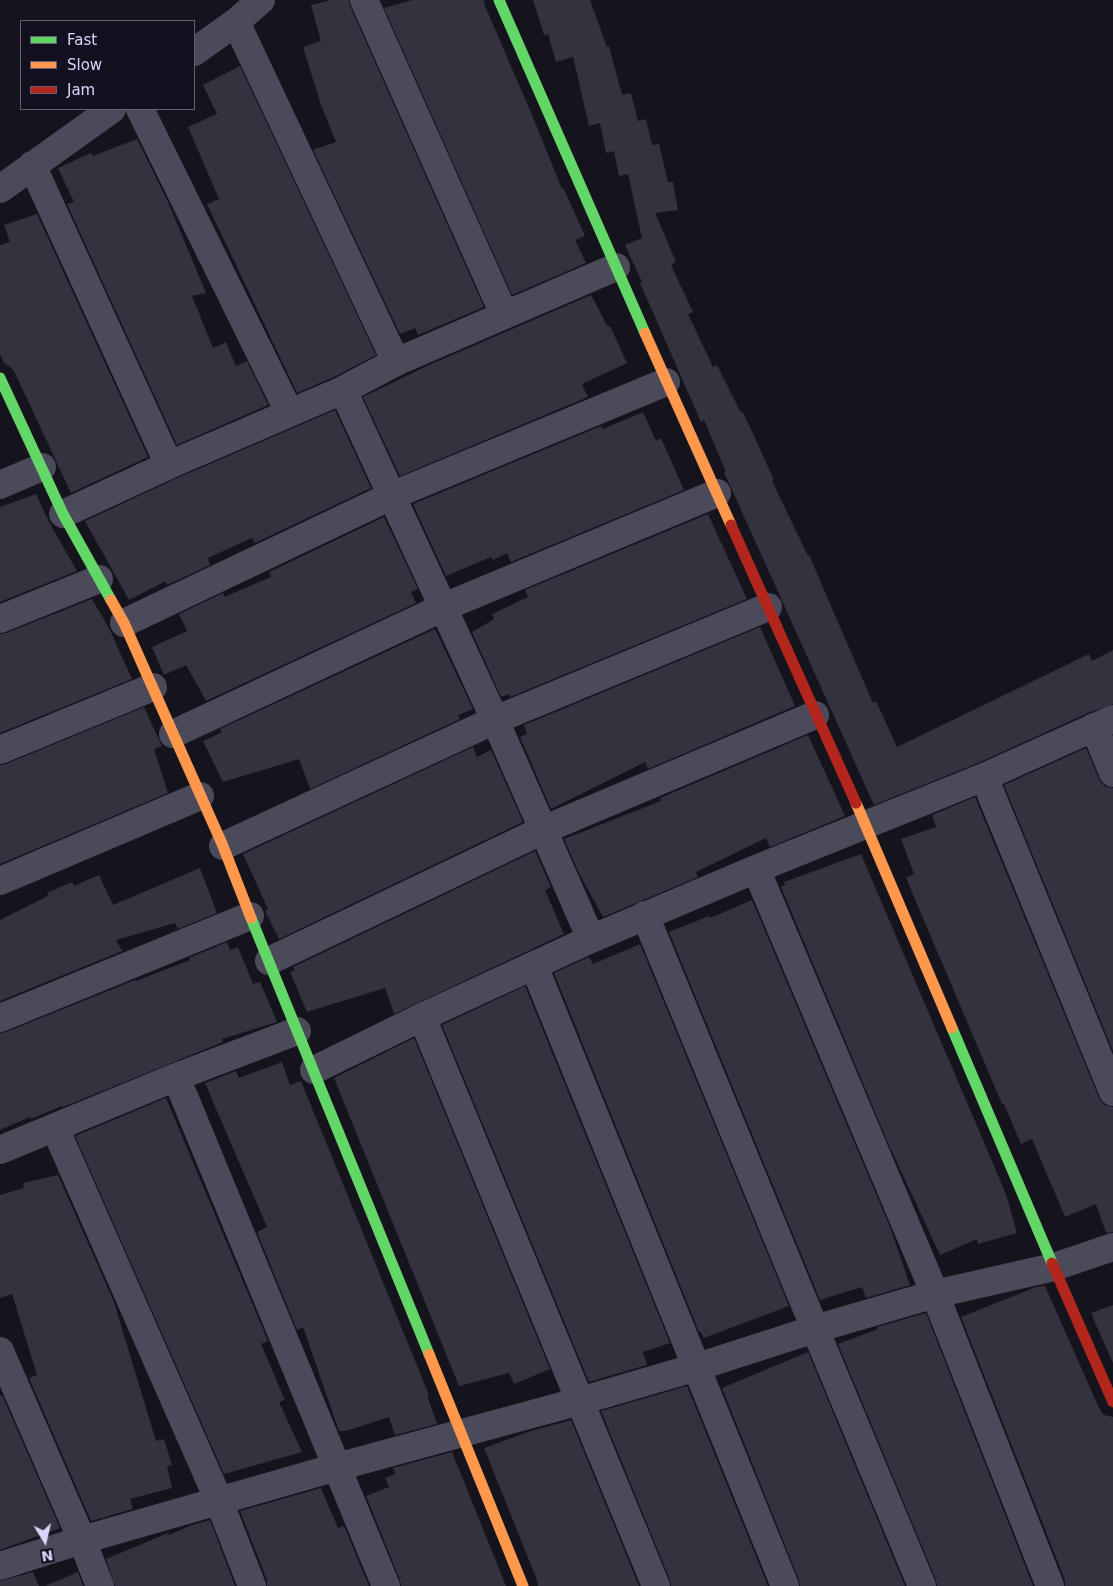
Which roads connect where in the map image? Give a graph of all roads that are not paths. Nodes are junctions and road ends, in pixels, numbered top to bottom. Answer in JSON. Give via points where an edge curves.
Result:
{"nodes":[{"id":1,"x":261,"y":0,"type":"edge"},
{"id":2,"x":364,"y":0,"type":"edge"},
{"id":3,"x":499,"y":0,"type":"edge"},
{"id":4,"x":236,"y":22,"type":"junction"},
{"id":5,"x":195,"y":51,"type":"edge"},
{"id":6,"x":111,"y":110,"type":"edge"},
{"id":7,"x":140,"y":110,"type":"edge"},
{"id":8,"x":32,"y":165,"type":"junction"},
{"id":9,"x":0,"y":189,"type":"edge"},
{"id":10,"x":616,"y":267,"type":"junction"},
{"id":11,"x":504,"y":314,"type":"junction"},
{"id":12,"x":396,"y":362,"type":"junction"},
{"id":13,"x":0,"y":378,"type":"edge"},
{"id":14,"x":666,"y":382,"type":"junction"},
{"id":15,"x":343,"y":390,"type":"junction"},
{"id":16,"x":289,"y":412,"type":"junction"},
{"id":17,"x":169,"y":465,"type":"junction"},
{"id":18,"x":42,"y":467,"type":"junction"},
{"id":19,"x":0,"y":485,"type":"edge"},
{"id":20,"x":716,"y":493,"type":"junction"},
{"id":21,"x":391,"y":496,"type":"junction"},
{"id":22,"x":63,"y":514,"type":"junction"},
{"id":23,"x":98,"y":580,"type":"junction"},
{"id":24,"x":444,"y":607,"type":"junction"},
{"id":25,"x":768,"y":607,"type":"junction"},
{"id":26,"x":0,"y":619,"type":"edge"},
{"id":27,"x":124,"y":623,"type":"junction"},
{"id":28,"x":153,"y":687,"type":"junction"},
{"id":29,"x":815,"y":715,"type":"junction"},
{"id":30,"x":495,"y":720,"type":"junction"},
{"id":31,"x":1104,"y":723,"type":"edge"},
{"id":32,"x":173,"y":734,"type":"junction"},
{"id":33,"x":0,"y":750,"type":"edge"},
{"id":34,"x":1113,"y":773,"type":"edge"},
{"id":35,"x":984,"y":777,"type":"junction"},
{"id":36,"x":200,"y":796,"type":"junction"},
{"id":37,"x":866,"y":825,"type":"junction"},
{"id":38,"x":543,"y":830,"type":"junction"},
{"id":39,"x":223,"y":846,"type":"junction"},
{"id":40,"x":756,"y":869,"type":"junction"},
{"id":41,"x":0,"y":881,"type":"edge"},
{"id":42,"x":250,"y":916,"type":"junction"},
{"id":43,"x":645,"y":916,"type":"junction"},
{"id":44,"x":591,"y":939,"type":"junction"},
{"id":45,"x":269,"y":961,"type":"junction"},
{"id":46,"x":534,"y":966,"type":"junction"},
{"id":47,"x":422,"y":1017,"type":"junction"},
{"id":48,"x":0,"y":1018,"type":"edge"},
{"id":49,"x":298,"y":1031,"type":"junction"},
{"id":50,"x":314,"y":1070,"type":"junction"},
{"id":51,"x":176,"y":1077,"type":"junction"},
{"id":52,"x":1113,"y":1092,"type":"edge"},
{"id":53,"x":55,"y":1128,"type":"junction"},
{"id":54,"x":0,"y":1150,"type":"edge"},
{"id":55,"x":1113,"y":1247,"type":"edge"},
{"id":56,"x":1054,"y":1267,"type":"junction"},
{"id":57,"x":934,"y":1294,"type":"junction"},
{"id":58,"x":815,"y":1330,"type":"junction"},
{"id":59,"x":0,"y":1351,"type":"edge"},
{"id":60,"x":697,"y":1367,"type":"junction"},
{"id":61,"x":580,"y":1401,"type":"junction"},
{"id":62,"x":1113,"y":1402,"type":"edge"},
{"id":63,"x":460,"y":1434,"type":"junction"},
{"id":64,"x":337,"y":1467,"type":"junction"},
{"id":65,"x":219,"y":1501,"type":"junction"},
{"id":66,"x":82,"y":1540,"type":"junction"},
{"id":67,"x":0,"y":1566,"type":"edge"},
{"id":68,"x":100,"y":1586,"type":"edge"},
{"id":69,"x":252,"y":1586,"type":"edge"},
{"id":70,"x":386,"y":1586,"type":"edge"},
{"id":71,"x":523,"y":1586,"type":"edge"},
{"id":72,"x":656,"y":1586,"type":"edge"},
{"id":73,"x":785,"y":1586,"type":"edge"},
{"id":74,"x":922,"y":1586,"type":"edge"},
{"id":75,"x":1050,"y":1586,"type":"edge"}],
"edges":[{"from":1,"to":4,"type":"street"},
{"from":2,"to":11,"type":"street"},
{"from":3,"to":10,"type":"street"},
{"from":4,"to":5,"type":"street"},
{"from":4,"to":12,"type":"street"},
{"from":6,"to":8,"type":"street"},
{"from":7,"to":16,"type":"street"},
{"from":8,"to":9,"type":"street"},
{"from":8,"to":17,"type":"street"},
{"from":10,"to":11,"type":"street"},
{"from":10,"to":14,"type":"street"},
{"from":11,"to":12,"type":"street"},
{"from":12,"to":15,"type":"street"},
{"from":13,"to":18,"type":"street"},
{"from":14,"to":20,"type":"street"},
{"from":14,"to":21,"type":"street"},
{"from":15,"to":16,"type":"street"},
{"from":15,"to":21,"type":"street"},
{"from":16,"to":17,"type":"street"},
{"from":17,"to":22,"type":"street"},
{"from":18,"to":19,"type":"street"},
{"from":18,"to":22,"type":"street"},
{"from":20,"to":24,"type":"street"},
{"from":20,"to":25,"type":"street"},
{"from":21,"to":24,"type":"street"},
{"from":21,"to":27,"type":"street"},
{"from":22,"to":23,"type":"street"},
{"from":23,"to":26,"type":"street"},
{"from":23,"to":27,"type":"street"},
{"from":24,"to":30,"type":"street"},
{"from":24,"to":32,"type":"street"},
{"from":25,"to":29,"type":"street"},
{"from":25,"to":30,"type":"street"},
{"from":27,"to":28,"type":"street"},
{"from":28,"to":32,"type":"street"},
{"from":28,"to":33,"type":"street"},
{"from":29,"to":37,"type":"street"},
{"from":29,"to":38,"type":"street"},
{"from":30,"to":38,"type":"street"},
{"from":30,"to":39,"type":"street"},
{"from":31,"to":34,"type":"street"},
{"from":31,"to":35,"type":"street"},
{"from":32,"to":36,"type":"street"},
{"from":35,"to":37,"type":"street"},
{"from":35,"to":52,"type":"street"},
{"from":36,"to":39,"type":"street"},
{"from":36,"to":41,"type":"street"},
{"from":37,"to":40,"type":"street"},
{"from":37,"to":56,"type":"street"},
{"from":38,"to":44,"type":"street"},
{"from":38,"to":45,"type":"street"},
{"from":39,"to":42,"type":"street"},
{"from":40,"to":43,"type":"street"},
{"from":40,"to":57,"type":"street"},
{"from":42,"to":45,"type":"street"},
{"from":42,"to":48,"type":"street"},
{"from":43,"to":44,"type":"street"},
{"from":43,"to":58,"type":"street"},
{"from":44,"to":46,"type":"street"},
{"from":45,"to":49,"type":"street"},
{"from":46,"to":47,"type":"street"},
{"from":46,"to":60,"type":"street"},
{"from":47,"to":50,"type":"street"},
{"from":47,"to":61,"type":"street"},
{"from":49,"to":50,"type":"street"},
{"from":49,"to":51,"type":"street"},
{"from":50,"to":63,"type":"street"},
{"from":51,"to":53,"type":"street"},
{"from":51,"to":64,"type":"street"},
{"from":53,"to":54,"type":"street"},
{"from":53,"to":65,"type":"street"},
{"from":55,"to":56,"type":"street"},
{"from":56,"to":57,"type":"street"},
{"from":56,"to":62,"type":"street"},
{"from":57,"to":58,"type":"street"},
{"from":57,"to":75,"type":"street"},
{"from":58,"to":60,"type":"street"},
{"from":58,"to":74,"type":"street"},
{"from":59,"to":66,"type":"street"},
{"from":60,"to":61,"type":"street"},
{"from":60,"to":73,"type":"street"},
{"from":61,"to":63,"type":"street"},
{"from":61,"to":72,"type":"street"},
{"from":63,"to":64,"type":"street"},
{"from":63,"to":71,"type":"street"},
{"from":64,"to":65,"type":"street"},
{"from":64,"to":70,"type":"street"},
{"from":65,"to":66,"type":"street"},
{"from":65,"to":69,"type":"street"},
{"from":66,"to":67,"type":"street"},
{"from":66,"to":68,"type":"street"}]}
